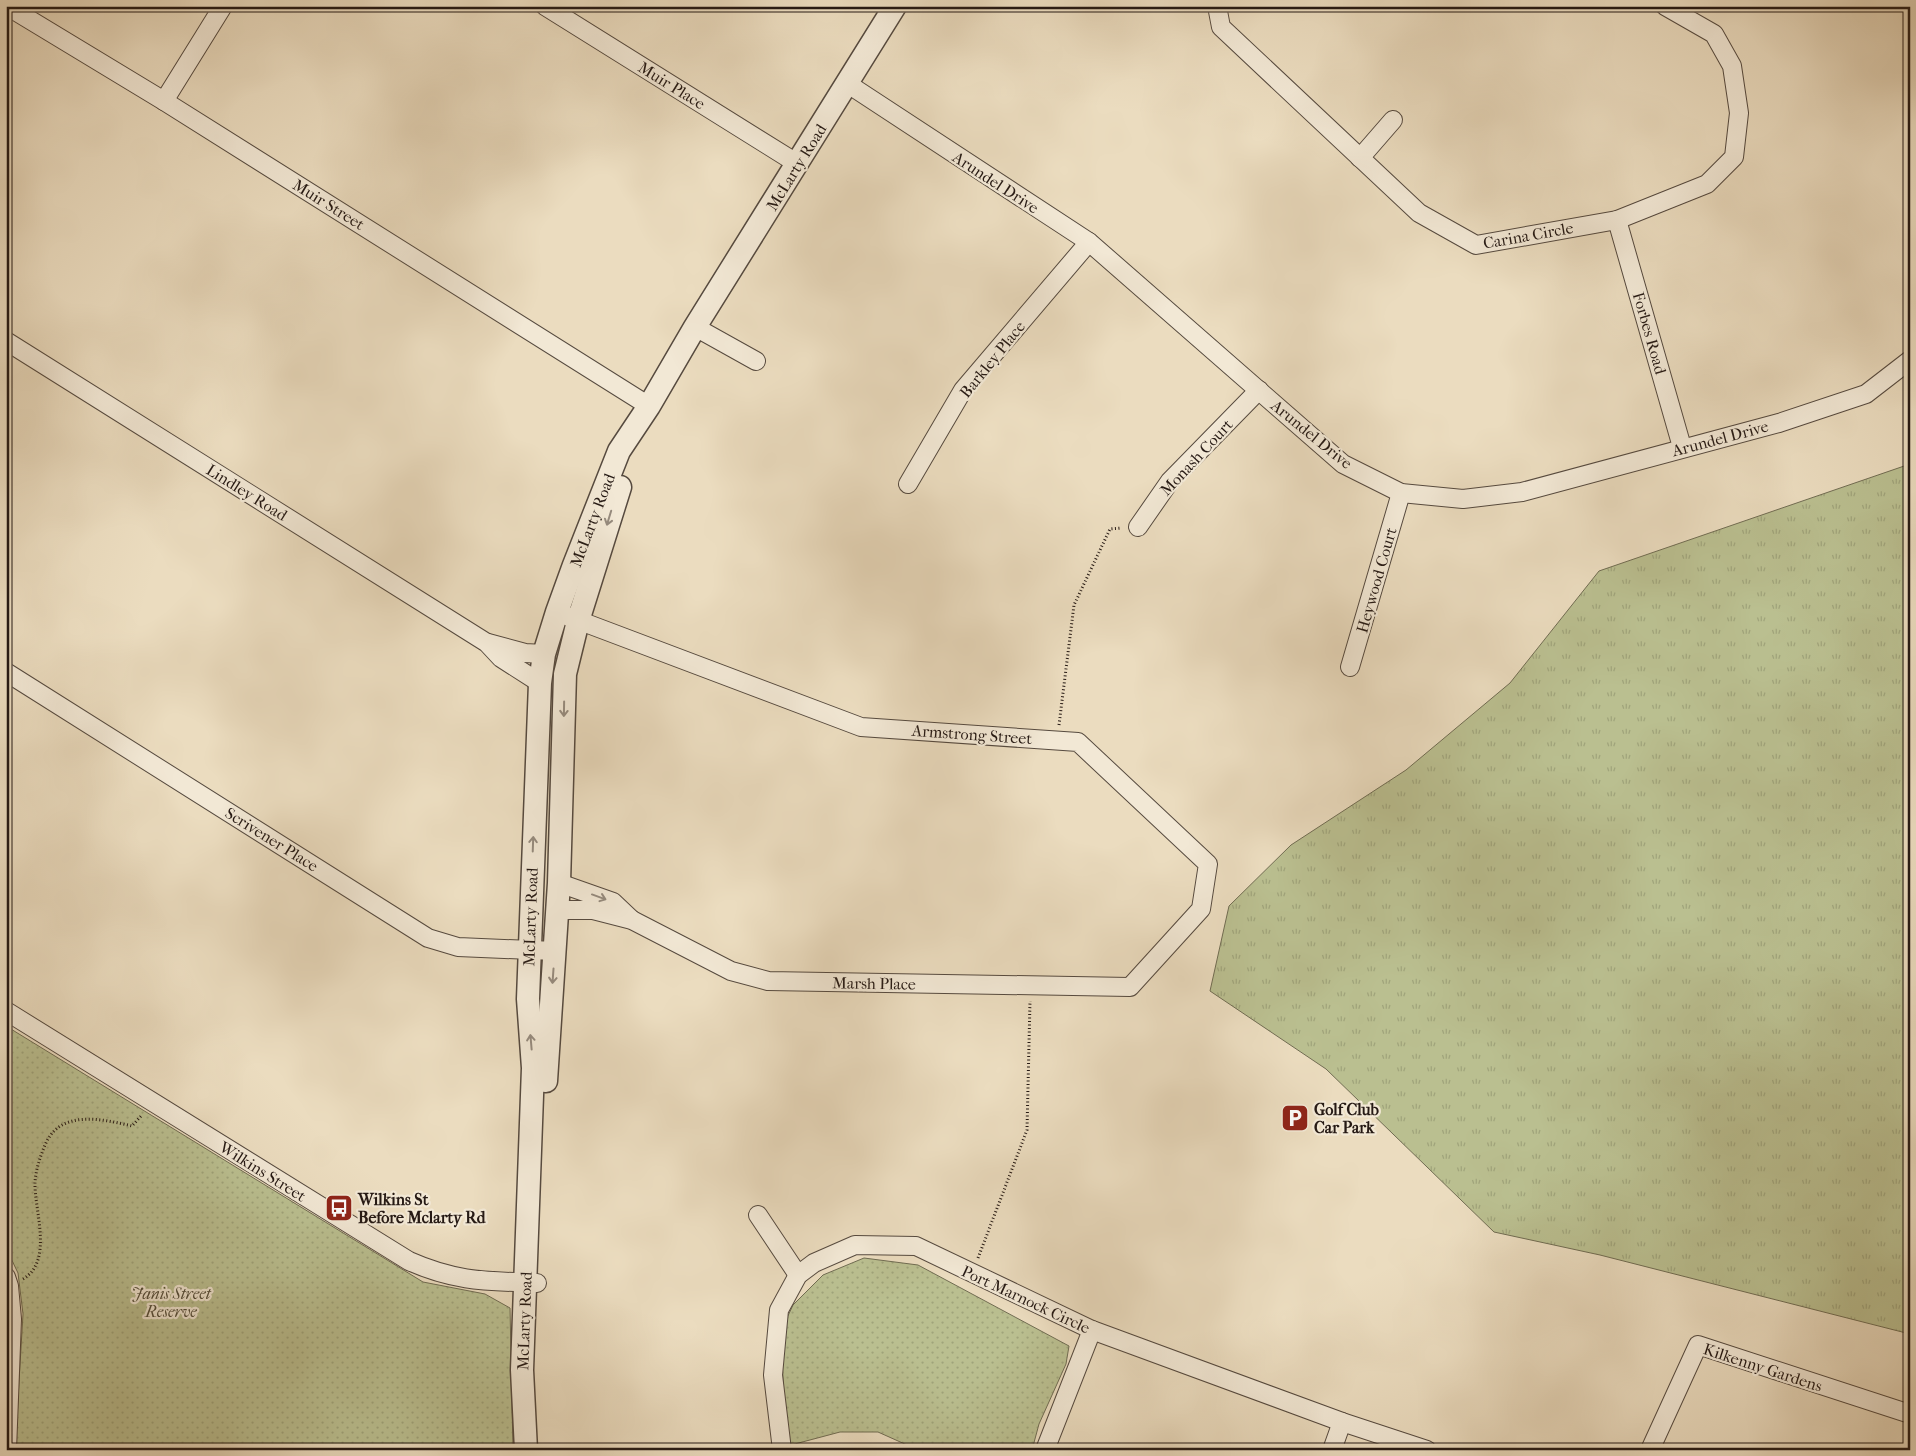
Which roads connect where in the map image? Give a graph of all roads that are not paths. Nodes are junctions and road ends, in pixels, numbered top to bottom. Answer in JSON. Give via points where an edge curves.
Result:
{"nodes":[{"id":1,"x":7,"y":6,"type":"edge"},
{"id":2,"x":222,"y":6,"type":"edge"},
{"id":3,"x":545,"y":6,"type":"edge"},
{"id":4,"x":895,"y":6,"type":"edge"},
{"id":5,"x":1217,"y":6,"type":"edge"},
{"id":6,"x":1665,"y":6,"type":"edge"},
{"id":7,"x":848,"y":84,"type":"junction"},
{"id":8,"x":164,"y":100,"type":"junction"},
{"id":9,"x":1393,"y":120,"type":"dead end"},
{"id":10,"x":1360,"y":158,"type":"junction"},
{"id":11,"x":798,"y":164,"type":"junction"},
{"id":12,"x":1617,"y":220,"type":"junction"},
{"id":13,"x":1089,"y":242,"type":"junction"},
{"id":14,"x":696,"y":327,"type":"junction"},
{"id":15,"x":6,"y":341,"type":"edge"},
{"id":16,"x":1910,"y":360,"type":"edge"},
{"id":17,"x":756,"y":361,"type":"dead end"},
{"id":18,"x":1259,"y":390,"type":"junction"},
{"id":19,"x":649,"y":406,"type":"junction"},
{"id":20,"x":1682,"y":447,"type":"junction"},
{"id":21,"x":908,"y":484,"type":"dead end"},
{"id":22,"x":1401,"y":493,"type":"junction"},
{"id":23,"x":1138,"y":527,"type":"road end"},
{"id":24,"x":557,"y":612,"type":"junction"},
{"id":25,"x":578,"y":621,"type":"junction"},
{"id":26,"x":488,"y":643,"type":"junction"},
{"id":27,"x":1350,"y":666,"type":"dead end"},
{"id":28,"x":542,"y":668,"type":"junction"},
{"id":29,"x":6,"y":672,"type":"edge"},
{"id":30,"x":564,"y":674,"type":"junction"},
{"id":31,"x":531,"y":894,"type":"junction"},
{"id":32,"x":558,"y":896,"type":"junction"},
{"id":33,"x":632,"y":920,"type":"junction"},
{"id":34,"x":529,"y":950,"type":"junction"},
{"id":35,"x":555,"y":951,"type":"junction"},
{"id":36,"x":1130,"y":988,"type":"joint"},
{"id":37,"x":6,"y":1010,"type":"edge"},
{"id":38,"x":758,"y":1215,"type":"dead end"},
{"id":39,"x":798,"y":1275,"type":"junction"},
{"id":40,"x":8,"y":1282,"type":"edge"},
{"id":41,"x":532,"y":1283,"type":"junction"},
{"id":42,"x":1092,"y":1330,"type":"junction"},
{"id":43,"x":1910,"y":1414,"type":"edge"},
{"id":44,"x":1342,"y":1422,"type":"junction"},
{"id":45,"x":7,"y":1450,"type":"edge"},
{"id":46,"x":526,"y":1450,"type":"edge"},
{"id":47,"x":538,"y":1450,"type":"edge"},
{"id":48,"x":782,"y":1450,"type":"edge"},
{"id":49,"x":1045,"y":1450,"type":"edge"},
{"id":50,"x":1332,"y":1450,"type":"edge"},
{"id":51,"x":1427,"y":1450,"type":"edge"},
{"id":52,"x":1650,"y":1450,"type":"edge"}],
"edges":[{"from":1,"to":8,"type":"street","name":"Muir Street"},
{"from":2,"to":8,"type":"street"},
{"from":3,"to":11,"type":"street","name":"Muir Place"},
{"from":4,"to":7,"type":"street","name":"McLarty Road"},
{"from":5,"to":10,"type":"street","name":"Carina Circle","via":[[1221,27]]},
{"from":6,"to":12,"type":"street","name":"Carina Circle","via":[[1714,34],[1732,66],[1739,113],[1734,157],[1707,184]]},
{"from":7,"to":11,"type":"street","name":"McLarty Road"},
{"from":7,"to":13,"type":"street","name":"Arundel Drive"},
{"from":8,"to":19,"type":"street","name":"Muir Street"},
{"from":9,"to":10,"type":"street"},
{"from":10,"to":12,"type":"street","name":"Carina Circle","via":[[1419,214],[1476,245]]},
{"from":11,"to":14,"type":"street","name":"McLarty Road"},
{"from":12,"to":20,"type":"street","name":"Forbes Road"},
{"from":13,"to":18,"type":"street","name":"Arundel Drive"},
{"from":13,"to":21,"type":"street","name":"Barkley Place","via":[[963,390]]},
{"from":14,"to":17,"type":"street"},
{"from":14,"to":19,"type":"street","name":"McLarty Road"},
{"from":15,"to":26,"type":"street","name":"Lindley Road"},
{"from":16,"to":20,"type":"street","name":"Arundel Drive","via":[[1866,394],[1778,423]]},
{"from":18,"to":22,"type":"street","name":"Arundel Drive","via":[[1343,464]]},
{"from":18,"to":23,"type":"street","name":"Monash Court","via":[[1170,481]]},
{"from":19,"to":24,"type":"street","name":"McLarty Road","via":[[619,451]]},
{"from":19,"to":25,"type":"street","name":"McLarty Road","one_way":true},
{"from":20,"to":22,"type":"street","name":"Arundel Drive","via":[[1522,492],[1463,500]]},
{"from":22,"to":27,"type":"street","name":"Heywood Court"},
{"from":24,"to":25,"type":"street","name":"Armstrong Street"},
{"from":24,"to":28,"type":"street","name":"McLarty Road"},
{"from":25,"to":30,"type":"street","name":"McLarty Road"},
{"from":25,"to":36,"type":"street","name":"Armstrong Street","via":[[861,726],[1078,742],[1208,864],[1201,909]]},
{"from":26,"to":28,"type":"street","name":"Lindley Road","via":[[525,653]]},
{"from":26,"to":28,"type":"street","name":"Lindley Road","via":[[501,658]]},
{"from":28,"to":30,"type":"street"},
{"from":31,"to":28,"type":"street","name":"McLarty Road","one_way":true},
{"from":29,"to":34,"type":"street","name":"Scrivener Place","via":[[428,938],[458,946]]},
{"from":30,"to":32,"type":"street","name":"McLarty Road","one_way":true},
{"from":31,"to":32,"type":"street"},
{"from":31,"to":34,"type":"street","name":"McLarty Road"},
{"from":32,"to":33,"type":"street","name":"Marsh Place","via":[[593,910]]},
{"from":32,"to":33,"type":"street","name":"Marsh Place","one_way":true,"via":[[613,902]]},
{"from":32,"to":35,"type":"street","name":"McLarty Road"},
{"from":33,"to":36,"type":"street","name":"Marsh Place","via":[[731,971],[768,981]]},
{"from":34,"to":35,"type":"street","name":"Scrivener Place"},
{"from":41,"to":34,"type":"street","name":"McLarty Road","one_way":true,"via":[[533,1068],[528,1000]]},
{"from":35,"to":41,"type":"street","name":"McLarty Road","one_way":true},
{"from":37,"to":41,"type":"street","name":"Wilkins Street","via":[[408,1261],[462,1279]]},
{"from":38,"to":39,"type":"street"},
{"from":39,"to":42,"type":"street","name":"Port Marnock Circle","via":[[814,1263],[855,1246],[916,1246]]},
{"from":39,"to":48,"type":"street","name":"Port Marnock Circle","via":[[779,1310],[773,1375]]},
{"from":40,"to":45,"type":"street","via":[[12,1319]]},
{"from":41,"to":46,"type":"street","name":"McLarty Road","via":[[522,1370]]},
{"from":41,"to":47,"type":"street","name":"McLarty Road"},
{"from":42,"to":44,"type":"street","name":"Port Marnock Circle"},
{"from":42,"to":49,"type":"street"},
{"from":43,"to":52,"type":"street","name":"Kilkenny Gardens","via":[[1698,1345]]},
{"from":44,"to":50,"type":"street"},
{"from":44,"to":51,"type":"street","name":"Port Marnock Circle"}]}
